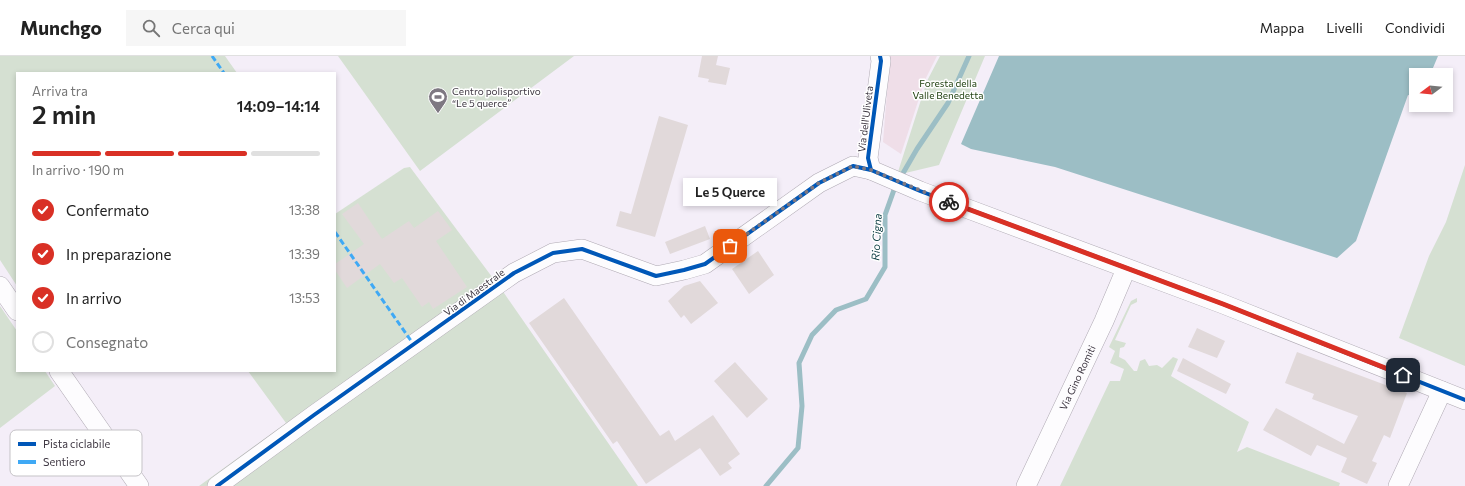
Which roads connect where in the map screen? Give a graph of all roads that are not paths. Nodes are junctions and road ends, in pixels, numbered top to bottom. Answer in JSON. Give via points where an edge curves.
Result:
{"nodes":[{"id":1,"x":880,"y":56,"type":"edge"},
{"id":2,"x":878,"y":173,"type":"junction"},
{"id":3,"x":1126,"y":269,"type":"junction"},
{"id":4,"x":0,"y":286,"type":"edge"},
{"id":5,"x":16,"y":310,"type":"edge"},
{"id":6,"x":60,"y":372,"type":"edge"},
{"id":7,"x":1442,"y":390,"type":"junction"},
{"id":8,"x":1465,"y":400,"type":"edge"},
{"id":9,"x":100,"y":430,"type":"edge"},
{"id":10,"x":132,"y":476,"type":"edge"},
{"id":11,"x":139,"y":486,"type":"edge"},
{"id":12,"x":217,"y":486,"type":"edge"},
{"id":13,"x":1026,"y":486,"type":"edge"},
{"id":14,"x":1398,"y":486,"type":"edge"}],
"edges":[{"from":1,"to":2,"type":"street","name":"Via dell'Uliveta","via":[[868,158]]},
{"from":2,"to":3,"type":"street"},
{"from":2,"to":12,"type":"street","name":"Via di Maestrale","via":[[853,166],[819,183],[705,264],[684,270],[656,276],[582,249],[553,253],[514,273]]},
{"from":3,"to":7,"type":"street","via":[[1223,304]]},
{"from":3,"to":13,"type":"street","name":"Via Gino Romiti"},
{"from":4,"to":5,"type":"street"},
{"from":6,"to":9,"type":"street"},
{"from":7,"to":8,"type":"street"},
{"from":7,"to":14,"type":"street"},
{"from":10,"to":11,"type":"street"}]}
